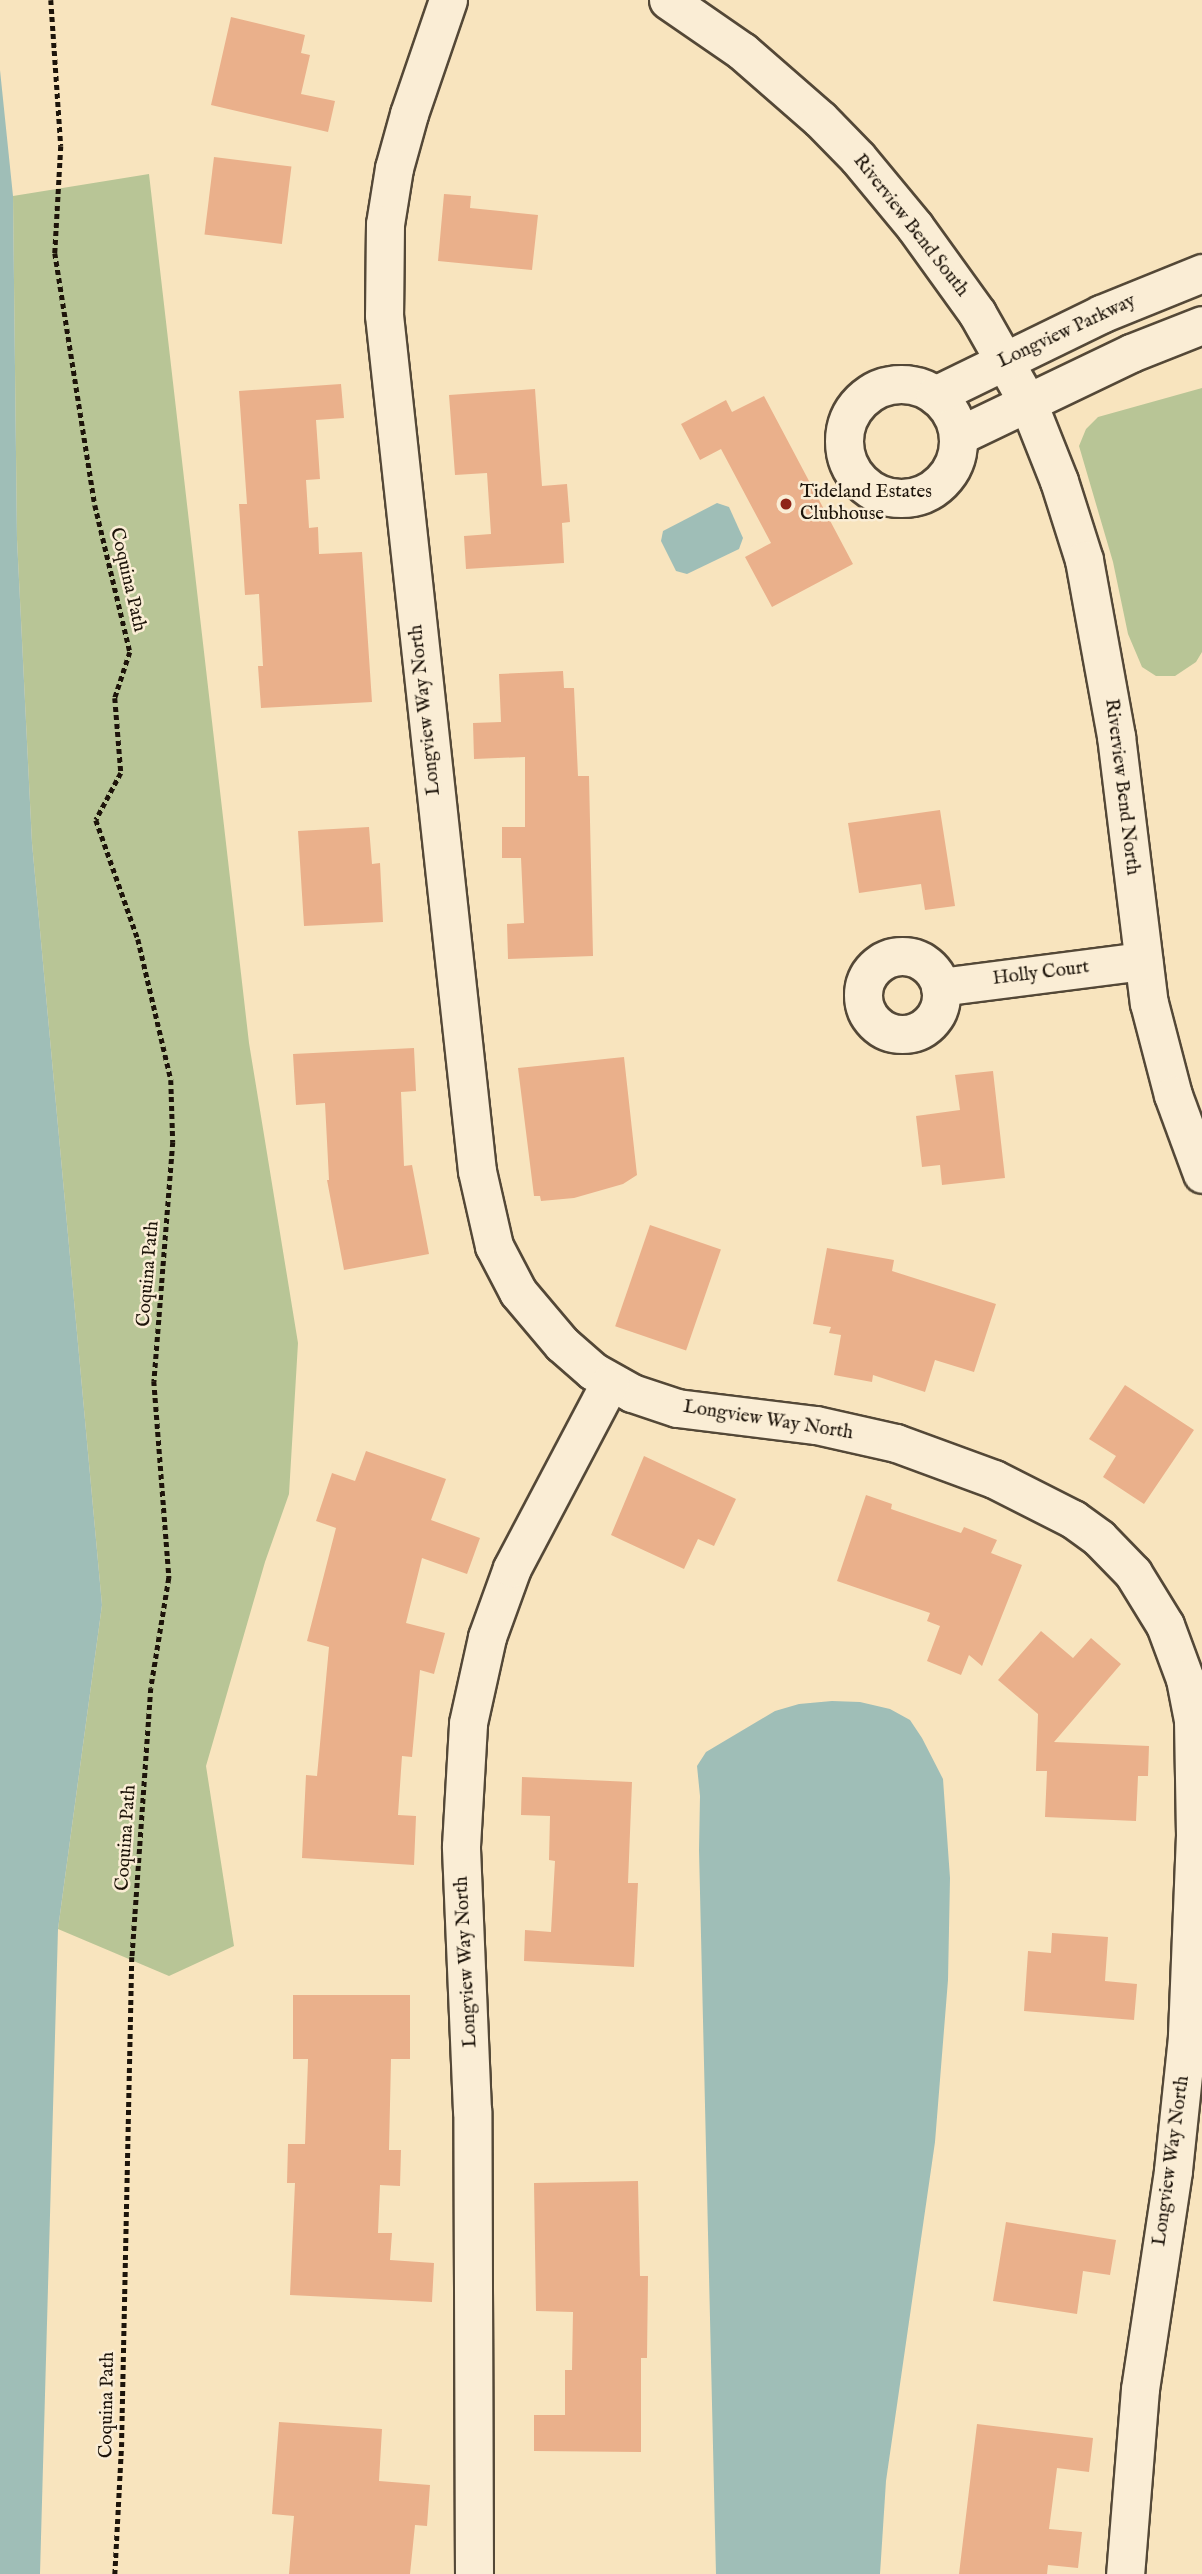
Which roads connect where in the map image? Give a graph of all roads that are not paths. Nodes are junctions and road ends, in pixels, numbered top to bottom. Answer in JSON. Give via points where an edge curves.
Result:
{"nodes":[{"id":1,"x":449,"y":0,"type":"edge"},
{"id":2,"x":668,"y":0,"type":"edge"},
{"id":3,"x":1202,"y":273,"type":"edge"},
{"id":4,"x":1202,"y":325,"type":"edge"},
{"id":5,"x":1005,"y":361,"type":"junction"},
{"id":6,"x":935,"y":395,"type":"junction"},
{"id":7,"x":1028,"y":403,"type":"junction"},
{"id":8,"x":958,"y":436,"type":"junction"},
{"id":9,"x":1143,"y":961,"type":"junction"},
{"id":10,"x":940,"y":987,"type":"dead end"},
{"id":11,"x":1202,"y":1174,"type":"edge"},
{"id":12,"x":610,"y":1382,"type":"junction"},
{"id":13,"x":474,"y":2574,"type":"edge"},
{"id":14,"x":1125,"y":2574,"type":"edge"}],
"edges":[{"from":1,"to":12,"type":"street","name":"Longview Way North","via":[[398,148],[385,224],[383,286],[390,388],[477,1171],[490,1236],[518,1292],[562,1344]]},
{"from":2,"to":5,"type":"street","name":"Riverview Bend South","via":[[760,65],[858,158],[944,267]]},
{"from":3,"to":5,"type":"street","name":"Longview Parkway"},
{"from":4,"to":7,"type":"street"},
{"from":5,"to":6,"type":"street","name":"Longview Parkway"},
{"from":5,"to":7,"type":"street","name":"Riverview Bend South"},
{"from":6,"to":8,"type":"street","via":[[951,413]]},
{"from":6,"to":8,"type":"street","via":[[900,384],[865,396],[845,427],[843,446],[848,464],[872,492],[909,499],[926,493],[948,475]]},
{"from":7,"to":8,"type":"street"},
{"from":7,"to":9,"type":"street","name":"Riverview Bend North","via":[[1075,528],[1092,594],[1116,736]]},
{"from":9,"to":10,"type":"street","name":"Holly Court"},
{"from":9,"to":11,"type":"street","name":"Riverview Bend North","via":[[1173,1095]]},
{"from":12,"to":13,"type":"street","name":"Longview Way North","via":[[512,1568],[487,1637],[468,1723],[461,1846],[472,2111]]},
{"from":12,"to":14,"type":"street","name":"Longview Way North","via":[[677,1408],[816,1425],[896,1443],[994,1479],[1073,1518],[1116,1554],[1151,1600],[1178,1654],[1190,1699],[1194,1752],[1193,1933],[1182,2095],[1140,2389]]}]}
